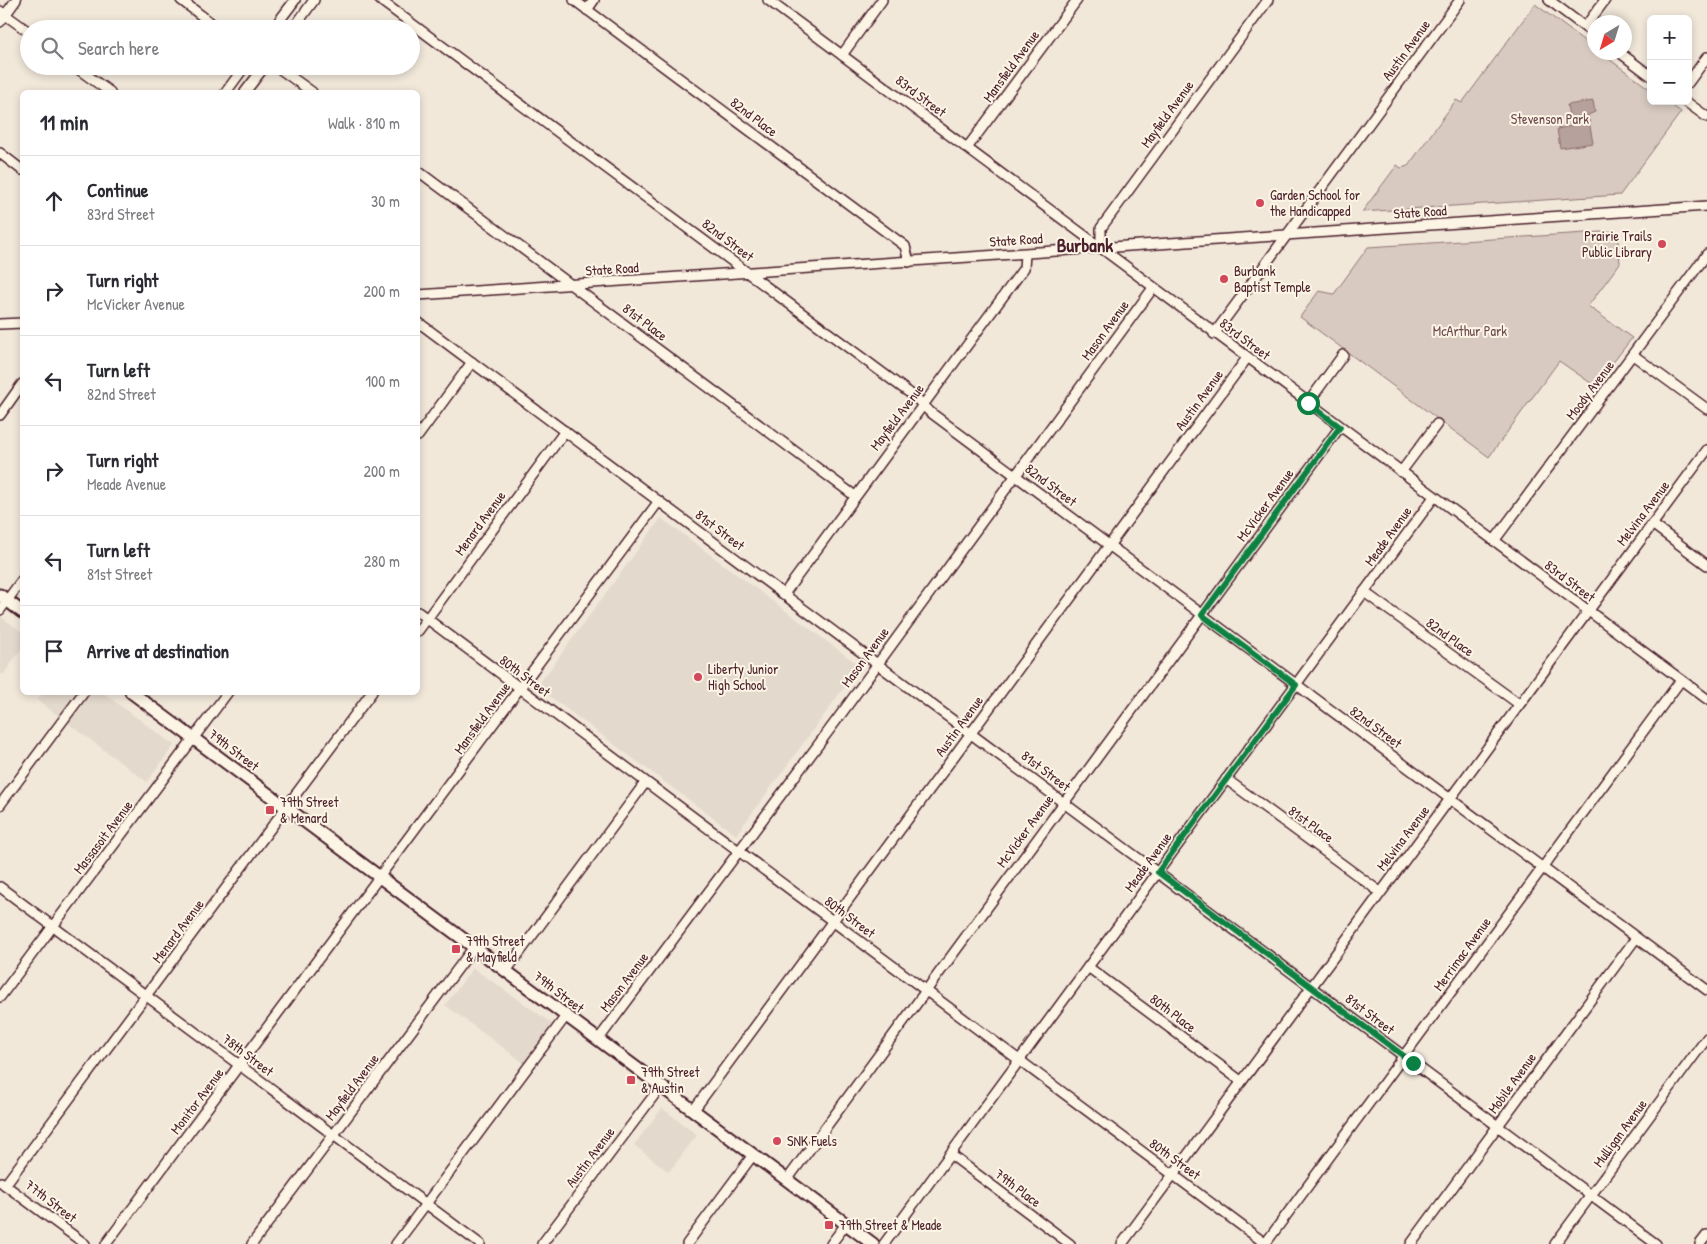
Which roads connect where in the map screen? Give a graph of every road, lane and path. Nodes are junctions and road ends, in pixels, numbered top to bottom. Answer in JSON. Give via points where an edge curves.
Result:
{"nodes":[{"id":1,"x":16,"y":0,"type":"edge"},
{"id":2,"x":181,"y":0,"type":"edge"},
{"id":3,"x":295,"y":0,"type":"edge"},
{"id":4,"x":314,"y":0,"type":"edge"},
{"id":5,"x":380,"y":0,"type":"edge"},
{"id":6,"x":574,"y":0,"type":"edge"},
{"id":7,"x":594,"y":0,"type":"edge"},
{"id":8,"x":768,"y":0,"type":"edge"},
{"id":9,"x":882,"y":0,"type":"edge"},
{"id":10,"x":1076,"y":0,"type":"edge"},
{"id":11,"x":1268,"y":0,"type":"edge"},
{"id":12,"x":1460,"y":0,"type":"edge"},
{"id":13,"x":1549,"y":0,"type":"edge"},
{"id":14,"x":1605,"y":0,"type":"edge"},
{"id":15,"x":587,"y":10,"type":"junction"},
{"id":16,"x":2,"y":16,"type":"edge"},
{"id":17,"x":207,"y":20,"type":"edge"},
{"id":18,"x":280,"y":20,"type":"edge"},
{"id":19,"x":299,"y":20,"type":"edge"},
{"id":20,"x":407,"y":20,"type":"edge"},
{"id":21,"x":20,"y":27,"type":"edge"},
{"id":22,"x":1586,"y":27,"type":"joint"},
{"id":23,"x":420,"y":30,"type":"edge"},
{"id":24,"x":842,"y":55,"type":"junction"},
{"id":25,"x":1707,"y":57,"type":"edge"},
{"id":26,"x":1630,"y":60,"type":"edge"},
{"id":27,"x":1647,"y":73,"type":"edge"},
{"id":28,"x":86,"y":75,"type":"edge"},
{"id":29,"x":238,"y":75,"type":"edge"},
{"id":30,"x":258,"y":75,"type":"edge"},
{"id":31,"x":288,"y":75,"type":"edge"},
{"id":32,"x":1692,"y":78,"type":"edge"},
{"id":33,"x":107,"y":90,"type":"edge"},
{"id":34,"x":227,"y":90,"type":"edge"},
{"id":35,"x":247,"y":90,"type":"edge"},
{"id":36,"x":309,"y":90,"type":"edge"},
{"id":37,"x":1690,"y":105,"type":"edge"},
{"id":38,"x":1707,"y":117,"type":"edge"},
{"id":39,"x":967,"y":148,"type":"junction"},
{"id":40,"x":0,"y":153,"type":"edge"},
{"id":41,"x":20,"y":168,"type":"edge"},
{"id":42,"x":420,"y":173,"type":"edge"},
{"id":43,"x":1707,"y":206,"type":"edge"},
{"id":44,"x":1286,"y":236,"type":"junction"},
{"id":45,"x":1101,"y":248,"type":"junction"},
{"id":46,"x":1026,"y":254,"type":"junction"},
{"id":47,"x":1707,"y":254,"type":"edge"},
{"id":48,"x":909,"y":262,"type":"junction"},
{"id":49,"x":749,"y":273,"type":"junction"},
{"id":50,"x":572,"y":286,"type":"junction"},
{"id":51,"x":1153,"y":288,"type":"junction"},
{"id":52,"x":420,"y":295,"type":"edge"},
{"id":53,"x":20,"y":323,"type":"edge"},
{"id":54,"x":420,"y":323,"type":"edge"},
{"id":55,"x":0,"y":324,"type":"edge"},
{"id":56,"x":1214,"y":334,"type":"junction"},
{"id":57,"x":1343,"y":355,"type":"dead end"},
{"id":58,"x":1633,"y":355,"type":"junction"},
{"id":59,"x":1247,"y":358,"type":"junction"},
{"id":60,"x":472,"y":362,"type":"junction"},
{"id":61,"x":20,"y":387,"type":"edge"},
{"id":62,"x":1308,"y":403,"type":"junction"},
{"id":63,"x":923,"y":404,"type":"junction"},
{"id":64,"x":1707,"y":409,"type":"edge"},
{"id":65,"x":0,"y":415,"type":"edge"},
{"id":66,"x":1437,"y":424,"type":"dead end"},
{"id":67,"x":1340,"y":427,"type":"junction"},
{"id":68,"x":565,"y":432,"type":"junction"},
{"id":69,"x":420,"y":433,"type":"edge"},
{"id":70,"x":1707,"y":450,"type":"edge"},
{"id":71,"x":1401,"y":472,"type":"junction"},
{"id":72,"x":1016,"y":476,"type":"junction"},
{"id":73,"x":855,"y":496,"type":"junction"},
{"id":74,"x":1434,"y":497,"type":"junction"},
{"id":75,"x":659,"y":502,"type":"junction"},
{"id":76,"x":1652,"y":524,"type":"junction"},
{"id":77,"x":1494,"y":541,"type":"junction"},
{"id":78,"x":1108,"y":545,"type":"junction"},
{"id":79,"x":1707,"y":565,"type":"edge"},
{"id":80,"x":20,"y":582,"type":"edge"},
{"id":81,"x":1364,"y":592,"type":"junction"},
{"id":82,"x":784,"y":594,"type":"junction"},
{"id":83,"x":4,"y":598,"type":"edge"},
{"id":84,"x":0,"y":610,"type":"edge"},
{"id":85,"x":20,"y":610,"type":"edge"},
{"id":86,"x":1588,"y":611,"type":"junction"},
{"id":87,"x":420,"y":613,"type":"edge"},
{"id":88,"x":1202,"y":615,"type":"junction"},
{"id":89,"x":427,"y":618,"type":"junction"},
{"id":90,"x":420,"y":628,"type":"edge"},
{"id":91,"x":877,"y":663,"type":"junction"},
{"id":92,"x":1681,"y":680,"type":"junction"},
{"id":93,"x":1296,"y":685,"type":"junction"},
{"id":94,"x":520,"y":690,"type":"junction"},
{"id":95,"x":82,"y":695,"type":"edge"},
{"id":96,"x":135,"y":695,"type":"edge"},
{"id":97,"x":226,"y":695,"type":"edge"},
{"id":98,"x":370,"y":695,"type":"edge"},
{"id":99,"x":1707,"y":699,"type":"edge"},
{"id":100,"x":1519,"y":704,"type":"junction"},
{"id":101,"x":971,"y":733,"type":"junction"},
{"id":102,"x":194,"y":739,"type":"junction"},
{"id":103,"x":1226,"y":779,"type":"junction"},
{"id":104,"x":645,"y":783,"type":"junction"},
{"id":105,"x":1450,"y":798,"type":"junction"},
{"id":106,"x":1063,"y":801,"type":"junction"},
{"id":107,"x":0,"y":805,"type":"edge"},
{"id":108,"x":287,"y":808,"type":"junction"},
{"id":109,"x":738,"y":852,"type":"junction"},
{"id":110,"x":1542,"y":868,"type":"junction"},
{"id":111,"x":1158,"y":872,"type":"junction"},
{"id":112,"x":381,"y":878,"type":"junction"},
{"id":113,"x":0,"y":887,"type":"edge"},
{"id":114,"x":1380,"y":892,"type":"junction"},
{"id":115,"x":831,"y":921,"type":"junction"},
{"id":116,"x":52,"y":927,"type":"junction"},
{"id":117,"x":1636,"y":938,"type":"junction"},
{"id":118,"x":474,"y":947,"type":"junction"},
{"id":119,"x":1088,"y":967,"type":"junction"},
{"id":120,"x":506,"y":971,"type":"junction"},
{"id":121,"x":1312,"y":987,"type":"junction"},
{"id":122,"x":1707,"y":990,"type":"edge"},
{"id":123,"x":925,"y":991,"type":"junction"},
{"id":124,"x":146,"y":996,"type":"junction"},
{"id":125,"x":0,"y":997,"type":"edge"},
{"id":126,"x":566,"y":1016,"type":"junction"},
{"id":127,"x":1707,"y":1038,"type":"edge"},
{"id":128,"x":598,"y":1040,"type":"junction"},
{"id":129,"x":1404,"y":1056,"type":"junction"},
{"id":130,"x":1019,"y":1061,"type":"junction"},
{"id":131,"x":240,"y":1066,"type":"junction"},
{"id":132,"x":1242,"y":1080,"type":"junction"},
{"id":133,"x":661,"y":1086,"type":"junction"},
{"id":134,"x":693,"y":1111,"type":"junction"},
{"id":135,"x":1498,"y":1126,"type":"junction"},
{"id":136,"x":333,"y":1135,"type":"junction"},
{"id":137,"x":950,"y":1154,"type":"junction"},
{"id":138,"x":753,"y":1155,"type":"junction"},
{"id":139,"x":1173,"y":1175,"type":"junction"},
{"id":140,"x":787,"y":1180,"type":"junction"},
{"id":141,"x":2,"y":1183,"type":"edge"},
{"id":142,"x":1591,"y":1195,"type":"junction"},
{"id":143,"x":426,"y":1204,"type":"junction"},
{"id":144,"x":846,"y":1224,"type":"junction"},
{"id":145,"x":1707,"y":1234,"type":"edge"},
{"id":146,"x":85,"y":1244,"type":"edge"},
{"id":147,"x":106,"y":1244,"type":"edge"},
{"id":148,"x":252,"y":1244,"type":"edge"},
{"id":149,"x":396,"y":1244,"type":"edge"},
{"id":150,"x":480,"y":1244,"type":"edge"},
{"id":151,"x":542,"y":1244,"type":"edge"},
{"id":152,"x":687,"y":1244,"type":"edge"},
{"id":153,"x":831,"y":1244,"type":"edge"},
{"id":154,"x":872,"y":1244,"type":"edge"},
{"id":155,"x":884,"y":1244,"type":"edge"},
{"id":156,"x":1070,"y":1244,"type":"edge"},
{"id":157,"x":1122,"y":1244,"type":"edge"},
{"id":158,"x":1265,"y":1244,"type":"edge"},
{"id":159,"x":1411,"y":1244,"type":"edge"},
{"id":160,"x":1555,"y":1244,"type":"edge"},
{"id":161,"x":1656,"y":1244,"type":"edge"},
{"id":162,"x":1700,"y":1244,"type":"edge"}],
"edges":[{"from":1,"to":16,"type":"street"},
{"from":2,"to":17,"type":"street"},
{"from":3,"to":18,"type":"street"},
{"from":4,"to":19,"type":"street"},
{"from":5,"to":20,"type":"street","name":"82nd Street"},
{"from":6,"to":15,"type":"street","name":"82nd Place"},
{"from":7,"to":15,"type":"street"},
{"from":8,"to":24,"type":"street","name":"83rd Street"},
{"from":9,"to":24,"type":"street"},
{"from":10,"to":39,"type":"street","name":"Mansfield Avenue"},
{"from":11,"to":45,"type":"street","name":"Mayfield Avenue","via":[[1101,228]]},
{"from":12,"to":44,"type":"street","name":"Austin Avenue"},
{"from":13,"to":22,"type":"street"},
{"from":14,"to":22,"type":"street"},
{"from":15,"to":48,"type":"street","name":"82nd Place","via":[[905,246]]},
{"from":16,"to":21,"type":"street"},
{"from":23,"to":49,"type":"street","name":"82nd Street"},
{"from":24,"to":39,"type":"street","name":"83rd Street"},
{"from":25,"to":32,"type":"street"},
{"from":26,"to":27,"type":"street"},
{"from":28,"to":33,"type":"street"},
{"from":29,"to":34,"type":"street"},
{"from":30,"to":35,"type":"street"},
{"from":31,"to":36,"type":"street"},
{"from":37,"to":38,"type":"street"},
{"from":39,"to":45,"type":"street","name":"83rd Street"},
{"from":40,"to":41,"type":"street"},
{"from":42,"to":50,"type":"street","name":"81st Place"},
{"from":43,"to":44,"type":"street","name":"State Road"},
{"from":44,"to":45,"type":"street","name":"State Road"},
{"from":44,"to":56,"type":"street","name":"Austin Avenue"},
{"from":45,"to":46,"type":"street","name":"State Road"},
{"from":45,"to":51,"type":"street","name":"83rd Street"},
{"from":46,"to":48,"type":"street","name":"State Road"},
{"from":46,"to":63,"type":"street","name":"Mayfield Avenue","via":[[1024,268]]},
{"from":47,"to":58,"type":"street","name":"Moody Avenue"},
{"from":48,"to":49,"type":"street","name":"State Road"},
{"from":49,"to":50,"type":"street","name":"State Road"},
{"from":49,"to":63,"type":"street","name":"82nd Street"},
{"from":50,"to":52,"type":"street","name":"State Road"},
{"from":50,"to":73,"type":"street","name":"81st Place"},
{"from":51,"to":56,"type":"street","name":"83rd Street"},
{"from":51,"to":72,"type":"street","name":"Mason Avenue"},
{"from":53,"to":55,"type":"street"},
{"from":54,"to":60,"type":"street","name":"81st Street"},
{"from":56,"to":59,"type":"street","name":"83rd Street"},
{"from":57,"to":62,"type":"street"},
{"from":58,"to":64,"type":"street"},
{"from":58,"to":77,"type":"street","name":"Moody Avenue"},
{"from":59,"to":62,"type":"street","name":"83rd Street"},
{"from":59,"to":78,"type":"street","name":"Austin Avenue"},
{"from":60,"to":68,"type":"street","name":"81st Street"},
{"from":60,"to":69,"type":"street"},
{"from":61,"to":65,"type":"street"},
{"from":62,"to":67,"type":"street","name":"83rd Street"},
{"from":63,"to":72,"type":"street","name":"82nd Street"},
{"from":63,"to":73,"type":"street","name":"Mayfield Avenue"},
{"from":66,"to":71,"type":"street"},
{"from":67,"to":71,"type":"street","name":"83rd Street"},
{"from":67,"to":88,"type":"street","name":"McVicker Avenue"},
{"from":68,"to":75,"type":"street","name":"81st Street"},
{"from":68,"to":89,"type":"street","name":"Menard Avenue"},
{"from":70,"to":76,"type":"street","name":"Melvina Avenue"},
{"from":71,"to":74,"type":"street","name":"83rd Street"},
{"from":72,"to":78,"type":"street","name":"82nd Street"},
{"from":72,"to":91,"type":"street","name":"Mason Avenue"},
{"from":73,"to":82,"type":"street","name":"Mayfield Avenue"},
{"from":74,"to":77,"type":"street","name":"83rd Street"},
{"from":74,"to":81,"type":"street","name":"Meade Avenue"},
{"from":75,"to":82,"type":"street","name":"81st Street"},
{"from":75,"to":94,"type":"street","name":"Mansfield Avenue"},
{"from":76,"to":79,"type":"street"},
{"from":76,"to":86,"type":"street","name":"Melvina Avenue"},
{"from":77,"to":86,"type":"street","name":"83rd Street"},
{"from":78,"to":88,"type":"street","name":"82nd Street"},
{"from":78,"to":101,"type":"street","name":"Austin Avenue"},
{"from":80,"to":83,"type":"street"},
{"from":81,"to":93,"type":"street","name":"Meade Avenue"},
{"from":81,"to":100,"type":"street","name":"82nd Place"},
{"from":82,"to":91,"type":"street","name":"81st Street"},
{"from":83,"to":84,"type":"street"},
{"from":83,"to":85,"type":"main road"},
{"from":86,"to":92,"type":"street","name":"83rd Street"},
{"from":86,"to":100,"type":"street","name":"Melvina Avenue"},
{"from":87,"to":89,"type":"street","name":"80th Street"},
{"from":88,"to":93,"type":"street","name":"82nd Street"},
{"from":88,"to":106,"type":"street","name":"McVicker Avenue"},
{"from":89,"to":90,"type":"street","name":"Menard Avenue"},
{"from":89,"to":94,"type":"street","name":"80th Street"},
{"from":91,"to":101,"type":"street","name":"81st Street"},
{"from":91,"to":109,"type":"street","name":"Mason Avenue"},
{"from":92,"to":99,"type":"street","name":"83rd Street"},
{"from":92,"to":110,"type":"street","name":"Merrimac Avenue"},
{"from":93,"to":103,"type":"street","name":"Meade Avenue"},
{"from":93,"to":105,"type":"street","name":"82nd Street"},
{"from":94,"to":104,"type":"street","name":"80th Street"},
{"from":94,"to":112,"type":"street","name":"Mansfield Avenue"},
{"from":95,"to":107,"type":"street"},
{"from":96,"to":102,"type":"main road","name":"79th Street"},
{"from":97,"to":102,"type":"street","name":"Massasoit Avenue"},
{"from":98,"to":108,"type":"street","name":"Menard Avenue"},
{"from":100,"to":105,"type":"street","name":"Melvina Avenue"},
{"from":101,"to":106,"type":"street","name":"81st Street"},
{"from":101,"to":115,"type":"street","name":"Austin Avenue"},
{"from":102,"to":108,"type":"main road","name":"79th Street"},
{"from":102,"to":116,"type":"street","name":"Massasoit Avenue"},
{"from":103,"to":111,"type":"street","name":"Meade Avenue"},
{"from":103,"to":114,"type":"street","name":"81st Place"},
{"from":104,"to":109,"type":"street","name":"80th Street"},
{"from":104,"to":120,"type":"street"},
{"from":105,"to":110,"type":"street","name":"82nd Street"},
{"from":105,"to":114,"type":"street","name":"Melvina Avenue"},
{"from":106,"to":111,"type":"street","name":"81st Street"},
{"from":106,"to":123,"type":"street","name":"McVicker Avenue"},
{"from":108,"to":112,"type":"main road","name":"79th Street"},
{"from":108,"to":124,"type":"street","name":"Menard Avenue"},
{"from":109,"to":115,"type":"street","name":"80th Street"},
{"from":109,"to":128,"type":"street","name":"Mason Avenue"},
{"from":110,"to":117,"type":"street","name":"82nd Street"},
{"from":110,"to":129,"type":"street","name":"Merrimac Avenue"},
{"from":111,"to":119,"type":"street","name":"Meade Avenue"},
{"from":111,"to":121,"type":"street","name":"81st Street"},
{"from":112,"to":118,"type":"main road","name":"79th Street"},
{"from":112,"to":131,"type":"street","name":"Monitor Avenue"},
{"from":113,"to":116,"type":"street","name":"78th Street"},
{"from":114,"to":121,"type":"street","name":"Melvina Avenue"},
{"from":115,"to":123,"type":"street","name":"80th Street"},
{"from":115,"to":134,"type":"street","name":"Austin Avenue"},
{"from":116,"to":124,"type":"street","name":"78th Street"},
{"from":116,"to":125,"type":"street","name":"Massasoit Avenue"},
{"from":117,"to":122,"type":"street","name":"82nd Street"},
{"from":117,"to":135,"type":"street","name":"Mobile Avenue"},
{"from":118,"to":120,"type":"main road","name":"79th Street"},
{"from":118,"to":136,"type":"street","name":"Mayfield Avenue"},
{"from":119,"to":130,"type":"street","name":"Meade Avenue"},
{"from":119,"to":132,"type":"street","name":"80th Place"},
{"from":120,"to":126,"type":"main road","name":"79th Street"},
{"from":121,"to":129,"type":"street","name":"81st Street"},
{"from":121,"to":132,"type":"street","name":"Melvina Avenue"},
{"from":123,"to":130,"type":"street","name":"80th Street"},
{"from":123,"to":140,"type":"street","name":"McVicker Avenue"},
{"from":124,"to":131,"type":"street","name":"78th Street"},
{"from":124,"to":141,"type":"street","name":"Menard Avenue"},
{"from":126,"to":128,"type":"main road","name":"79th Street"},
{"from":126,"to":143,"type":"street"},
{"from":127,"to":142,"type":"street","name":"Mulligan Avenue"},
{"from":128,"to":133,"type":"main road","name":"79th Street"},
{"from":129,"to":135,"type":"street","name":"81st Street"},
{"from":129,"to":158,"type":"street","name":"Merrimac Avenue"},
{"from":130,"to":137,"type":"street","name":"Meade Avenue"},
{"from":130,"to":139,"type":"street","name":"80th Street"},
{"from":131,"to":136,"type":"street","name":"78th Street"},
{"from":131,"to":147,"type":"street","name":"Monitor Avenue"},
{"from":132,"to":139,"type":"street","name":"Melvina Avenue"},
{"from":133,"to":134,"type":"main road","name":"79th Street"},
{"from":133,"to":151,"type":"street","name":"Austin Avenue"},
{"from":134,"to":138,"type":"main road","name":"79th Street"},
{"from":135,"to":142,"type":"street","name":"81st Street"},
{"from":135,"to":159,"type":"street","name":"Mobile Avenue"},
{"from":136,"to":143,"type":"street","name":"78th Street"},
{"from":136,"to":148,"type":"street","name":"Mayfield Avenue"},
{"from":137,"to":155,"type":"street","name":"Meade Avenue"},
{"from":137,"to":156,"type":"street","name":"79th Place"},
{"from":138,"to":140,"type":"main road","name":"79th Street"},
{"from":138,"to":152,"type":"street"},
{"from":139,"to":157,"type":"street","name":"Melvina Avenue"},
{"from":139,"to":158,"type":"street","name":"80th Street"},
{"from":140,"to":144,"type":"main road","name":"79th Street"},
{"from":141,"to":146,"type":"street","name":"77th Street"},
{"from":142,"to":160,"type":"street","name":"Mulligan Avenue"},
{"from":142,"to":161,"type":"street","name":"81st Street"},
{"from":143,"to":149,"type":"street"},
{"from":143,"to":150,"type":"street","name":"78th Street"},
{"from":144,"to":153,"type":"street"},
{"from":144,"to":154,"type":"main road","name":"79th Street"},
{"from":145,"to":162,"type":"street"}]}
